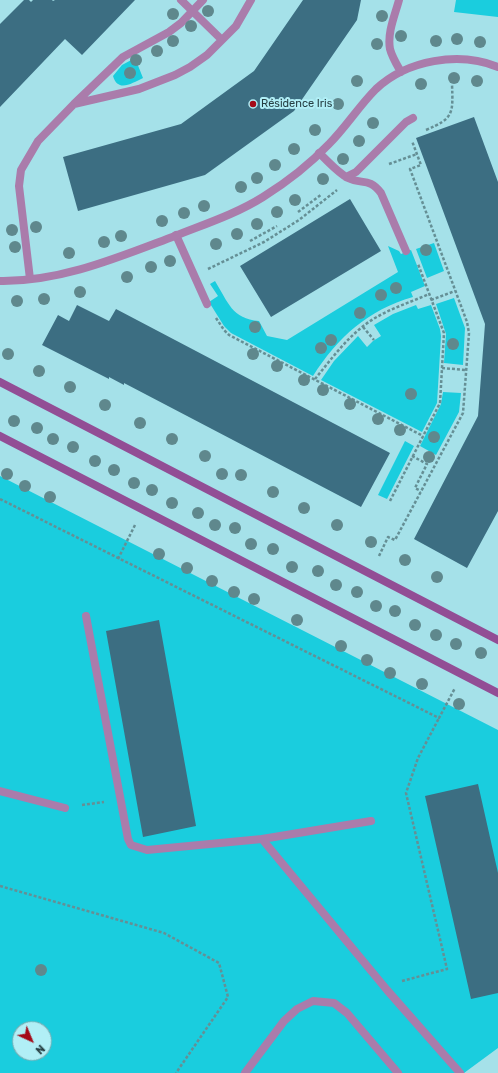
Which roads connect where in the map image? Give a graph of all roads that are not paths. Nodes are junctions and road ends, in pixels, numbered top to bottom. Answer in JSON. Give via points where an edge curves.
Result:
{"nodes":[{"id":1,"x":181,"y":0,"type":"edge"},
{"id":2,"x":203,"y":0,"type":"edge"},
{"id":3,"x":251,"y":0,"type":"edge"},
{"id":4,"x":399,"y":0,"type":"edge"},
{"id":5,"x":193,"y":11,"type":"junction"},
{"id":6,"x":222,"y":40,"type":"junction"},
{"id":7,"x":498,"y":67,"type":"edge"},
{"id":8,"x":401,"y":72,"type":"junction"},
{"id":9,"x":74,"y":104,"type":"junction"},
{"id":10,"x":413,"y":118,"type":"dead end"},
{"id":11,"x":319,"y":154,"type":"junction"},
{"id":12,"x":346,"y":177,"type":"junction"},
{"id":13,"x":176,"y":235,"type":"junction"},
{"id":14,"x":406,"y":251,"type":"road end"},
{"id":15,"x":30,"y":279,"type":"junction"},
{"id":16,"x":0,"y":281,"type":"edge"},
{"id":17,"x":207,"y":304,"type":"road end"},
{"id":18,"x":0,"y":382,"type":"edge"},
{"id":19,"x":0,"y":436,"type":"edge"},
{"id":20,"x":86,"y":616,"type":"dead end"},
{"id":21,"x":498,"y":640,"type":"edge"},
{"id":22,"x":498,"y":693,"type":"edge"},
{"id":23,"x":0,"y":791,"type":"edge"},
{"id":24,"x":65,"y":808,"type":"road end"},
{"id":25,"x":371,"y":821,"type":"dead end"},
{"id":26,"x":262,"y":839,"type":"junction"},
{"id":27,"x":245,"y":1073,"type":"edge"},
{"id":28,"x":398,"y":1073,"type":"edge"},
{"id":29,"x":460,"y":1073,"type":"edge"}],
"edges":[{"from":1,"to":5,"type":"street"},
{"from":2,"to":5,"type":"street"},
{"from":3,"to":6,"type":"street","via":[[236,26]]},
{"from":4,"to":8,"type":"street","via":[[389,43],[390,51]]},
{"from":5,"to":6,"type":"street"},
{"from":5,"to":9,"type":"street","via":[[169,32],[123,57]]},
{"from":6,"to":9,"type":"street","via":[[201,59],[175,75],[139,89]]},
{"from":7,"to":8,"type":"street","via":[[465,60],[444,60],[410,67]]},
{"from":8,"to":11,"type":"street","via":[[376,90]]},
{"from":9,"to":15,"type":"street","via":[[38,141],[21,170],[19,186]]},
{"from":10,"to":12,"type":"street","via":[[356,172]]},
{"from":11,"to":12,"type":"street"},
{"from":11,"to":13,"type":"street","via":[[263,197],[238,211]]},
{"from":12,"to":14,"type":"street","via":[[377,187]]},
{"from":13,"to":15,"type":"street","via":[[95,265]]},
{"from":13,"to":17,"type":"street"},
{"from":15,"to":16,"type":"street"},
{"from":18,"to":21,"type":"main road"},
{"from":19,"to":22,"type":"main road"},
{"from":20,"to":26,"type":"street","via":[[131,845],[147,850]]},
{"from":23,"to":24,"type":"street"},
{"from":25,"to":26,"type":"street"},
{"from":26,"to":29,"type":"street","via":[[387,990]]},
{"from":27,"to":28,"type":"street","via":[[284,1021],[297,1009],[313,1001],[334,1002],[348,1013]]}]}
